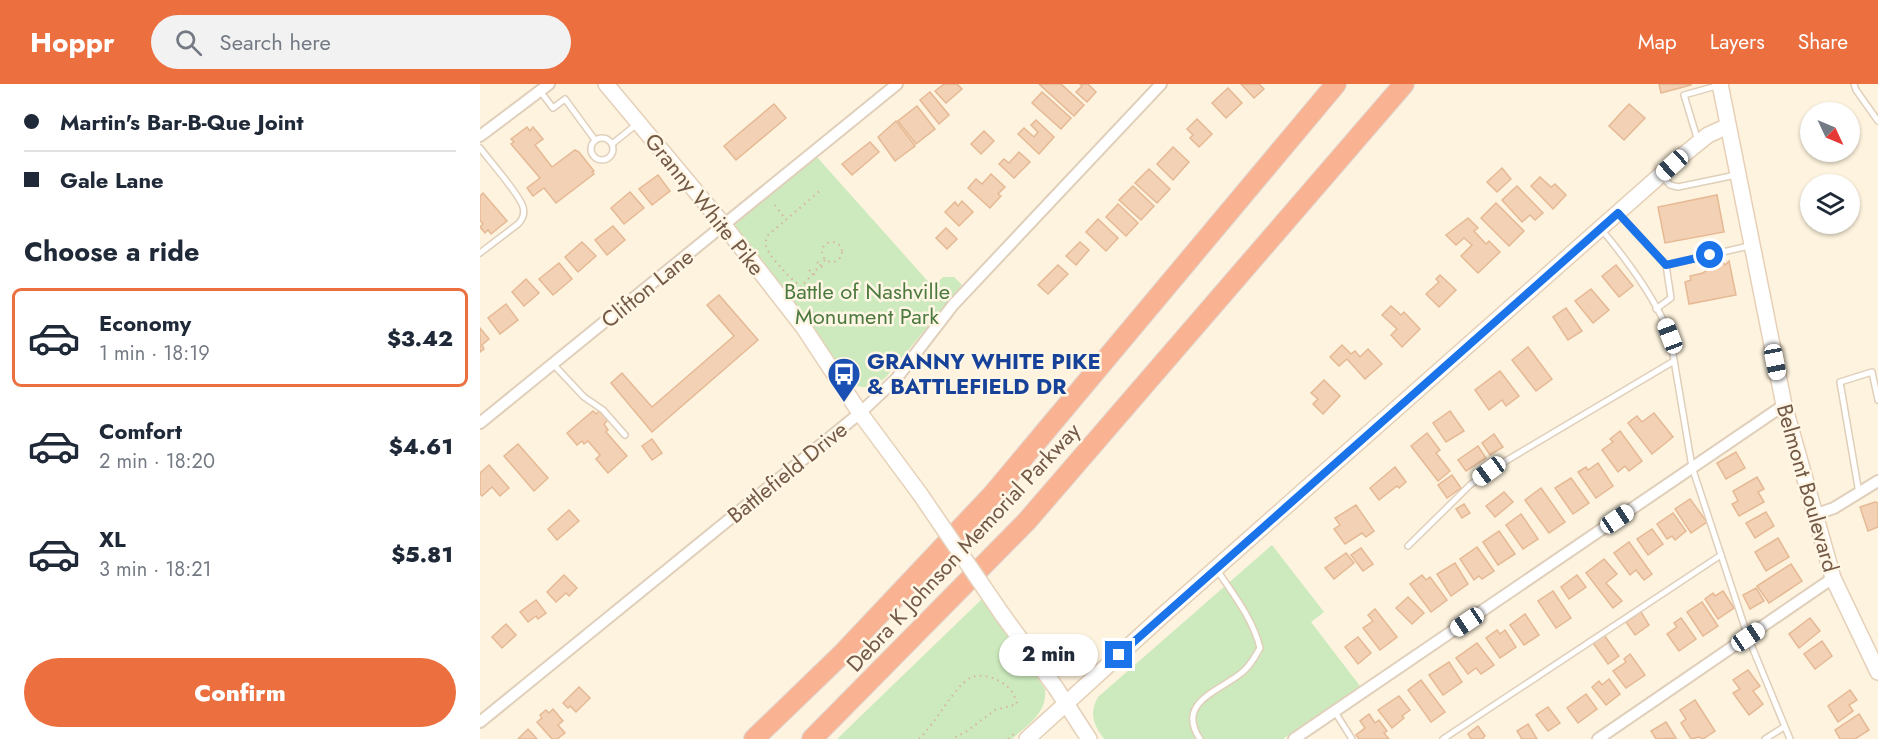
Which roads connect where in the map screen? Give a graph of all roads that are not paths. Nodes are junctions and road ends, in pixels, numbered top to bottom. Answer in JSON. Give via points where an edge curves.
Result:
{"nodes":[{"id":1,"x":549,"y":84,"type":"edge"},
{"id":2,"x":606,"y":84,"type":"edge"},
{"id":3,"x":897,"y":84,"type":"edge"},
{"id":4,"x":1161,"y":84,"type":"edge"},
{"id":5,"x":1336,"y":84,"type":"edge"},
{"id":6,"x":1404,"y":84,"type":"edge"},
{"id":7,"x":1854,"y":84,"type":"edge"},
{"id":8,"x":1720,"y":85,"type":"edge"},
{"id":9,"x":540,"y":91,"type":"junction"},
{"id":10,"x":1878,"y":122,"type":"edge"},
{"id":11,"x":638,"y":123,"type":"junction"},
{"id":12,"x":1728,"y":126,"type":"junction"},
{"id":13,"x":480,"y":136,"type":"edge"},
{"id":14,"x":595,"y":140,"type":"junction"},
{"id":15,"x":1698,"y":143,"type":"junction"},
{"id":16,"x":612,"y":144,"type":"junction"},
{"id":17,"x":480,"y":148,"type":"edge"},
{"id":18,"x":1737,"y":174,"type":"junction"},
{"id":19,"x":1661,"y":175,"type":"junction"},
{"id":20,"x":1618,"y":213,"type":"junction"},
{"id":21,"x":723,"y":224,"type":"junction"},
{"id":22,"x":1601,"y":228,"type":"junction"},
{"id":23,"x":1752,"y":245,"type":"junction"},
{"id":24,"x":480,"y":253,"type":"edge"},
{"id":25,"x":1666,"y":265,"type":"junction"},
{"id":26,"x":1656,"y":309,"type":"junction"},
{"id":27,"x":1674,"y":361,"type":"junction"},
{"id":28,"x":553,"y":364,"type":"junction"},
{"id":29,"x":1878,"y":400,"type":"edge"},
{"id":30,"x":1784,"y":405,"type":"junction"},
{"id":31,"x":860,"y":413,"type":"junction"},
{"id":32,"x":480,"y":423,"type":"edge"},
{"id":33,"x":625,"y":435,"type":"dead end"},
{"id":34,"x":1692,"y":467,"type":"junction"},
{"id":35,"x":1878,"y":481,"type":"edge"},
{"id":36,"x":1859,"y":493,"type":"junction"},
{"id":37,"x":1814,"y":515,"type":"junction"},
{"id":38,"x":1408,"y":546,"type":"dead end"},
{"id":39,"x":1721,"y":555,"type":"junction"},
{"id":40,"x":1216,"y":568,"type":"junction"},
{"id":41,"x":1833,"y":579,"type":"junction"},
{"id":42,"x":1748,"y":637,"type":"junction"},
{"id":43,"x":1878,"y":672,"type":"edge"},
{"id":44,"x":1066,"y":704,"type":"junction"},
{"id":45,"x":1335,"y":712,"type":"junction"},
{"id":46,"x":480,"y":722,"type":"edge"},
{"id":47,"x":1784,"y":727,"type":"junction"},
{"id":48,"x":754,"y":739,"type":"edge"},
{"id":49,"x":812,"y":739,"type":"edge"},
{"id":50,"x":1027,"y":739,"type":"edge"},
{"id":51,"x":1089,"y":739,"type":"edge"},
{"id":52,"x":1200,"y":739,"type":"edge"},
{"id":53,"x":1294,"y":739,"type":"edge"},
{"id":54,"x":1353,"y":739,"type":"edge"},
{"id":55,"x":1443,"y":739,"type":"edge"},
{"id":56,"x":1598,"y":739,"type":"edge"},
{"id":57,"x":1765,"y":739,"type":"edge"},
{"id":58,"x":1790,"y":739,"type":"edge"}],
"edges":[{"from":1,"to":9,"type":"street"},
{"from":2,"to":11,"type":"street","name":"Granny White Pike"},
{"from":3,"to":21,"type":"street","name":"Clifton Lane"},
{"from":4,"to":31,"type":"street","name":"Battlefield Drive","via":[[953,305],[896,379]]},
{"from":5,"to":48,"type":"highway","name":"Debra K Johnson Memorial Parkway","via":[[993,494],[841,655]]},
{"from":6,"to":49,"type":"highway","name":"Debra K Johnson Memorial Parkway","via":[[1027,520]]},
{"from":7,"to":10,"type":"lane"},
{"from":8,"to":12,"type":"street","name":"Belmont Boulevard"},
{"from":8,"to":15,"type":"lane","via":[[1684,94]]},
{"from":9,"to":13,"type":"street"},
{"from":9,"to":14,"type":"lane","via":[[553,108],[565,99]]},
{"from":11,"to":16,"type":"lane"},
{"from":11,"to":21,"type":"street","name":"Granny White Pike"},
{"from":12,"to":15,"type":"street"},
{"from":12,"to":18,"type":"street","name":"Belmont Boulevard"},
{"from":14,"to":16,"type":"lane","via":[[603,137]]},
{"from":14,"to":16,"type":"lane","via":[[591,151],[599,160],[611,156]]},
{"from":15,"to":19,"type":"street"},
{"from":17,"to":24,"type":"lane","via":[[520,200],[524,212],[518,224]]},
{"from":18,"to":19,"type":"lane","via":[[1678,187]]},
{"from":18,"to":23,"type":"street","name":"Belmont Boulevard"},
{"from":19,"to":20,"type":"street"},
{"from":20,"to":22,"type":"street"},
{"from":20,"to":25,"type":"lane"},
{"from":21,"to":28,"type":"street","name":"Clifton Lane"},
{"from":21,"to":31,"type":"street","name":"Granny White Pike","via":[[804,328]]},
{"from":22,"to":26,"type":"lane"},
{"from":22,"to":40,"type":"street"},
{"from":23,"to":25,"type":"lane"},
{"from":23,"to":30,"type":"street","name":"Belmont Boulevard"},
{"from":25,"to":26,"type":"lane","via":[[1671,298]]},
{"from":26,"to":27,"type":"lane","via":[[1670,336]]},
{"from":27,"to":34,"type":"lane"},
{"from":27,"to":38,"type":"lane","via":[[1489,471]]},
{"from":28,"to":32,"type":"street","name":"Clifton Lane"},
{"from":28,"to":33,"type":"lane"},
{"from":29,"to":36,"type":"lane","via":[[1872,372],[1840,382]]},
{"from":30,"to":34,"type":"street"},
{"from":30,"to":37,"type":"street","name":"Belmont Boulevard"},
{"from":31,"to":44,"type":"street","name":"Granny White Pike","bridge":true},
{"from":31,"to":46,"type":"street","name":"Battlefield Drive"},
{"from":34,"to":39,"type":"lane"},
{"from":34,"to":45,"type":"street"},
{"from":35,"to":36,"type":"street"},
{"from":36,"to":37,"type":"street"},
{"from":37,"to":41,"type":"street","name":"Belmont Boulevard"},
{"from":39,"to":42,"type":"lane"},
{"from":39,"to":55,"type":"lane"},
{"from":40,"to":44,"type":"street"},
{"from":40,"to":52,"type":"lane","via":[[1246,616],[1260,648],[1242,673],[1195,707],[1192,726]]},
{"from":41,"to":42,"type":"street"},
{"from":41,"to":43,"type":"street","name":"Belmont Boulevard"},
{"from":42,"to":47,"type":"lane"},
{"from":42,"to":56,"type":"street"},
{"from":44,"to":50,"type":"street"},
{"from":44,"to":51,"type":"street","name":"Granny White Pike"},
{"from":45,"to":53,"type":"street"},
{"from":45,"to":54,"type":"lane"},
{"from":47,"to":57,"type":"lane"},
{"from":47,"to":58,"type":"lane"}]}
